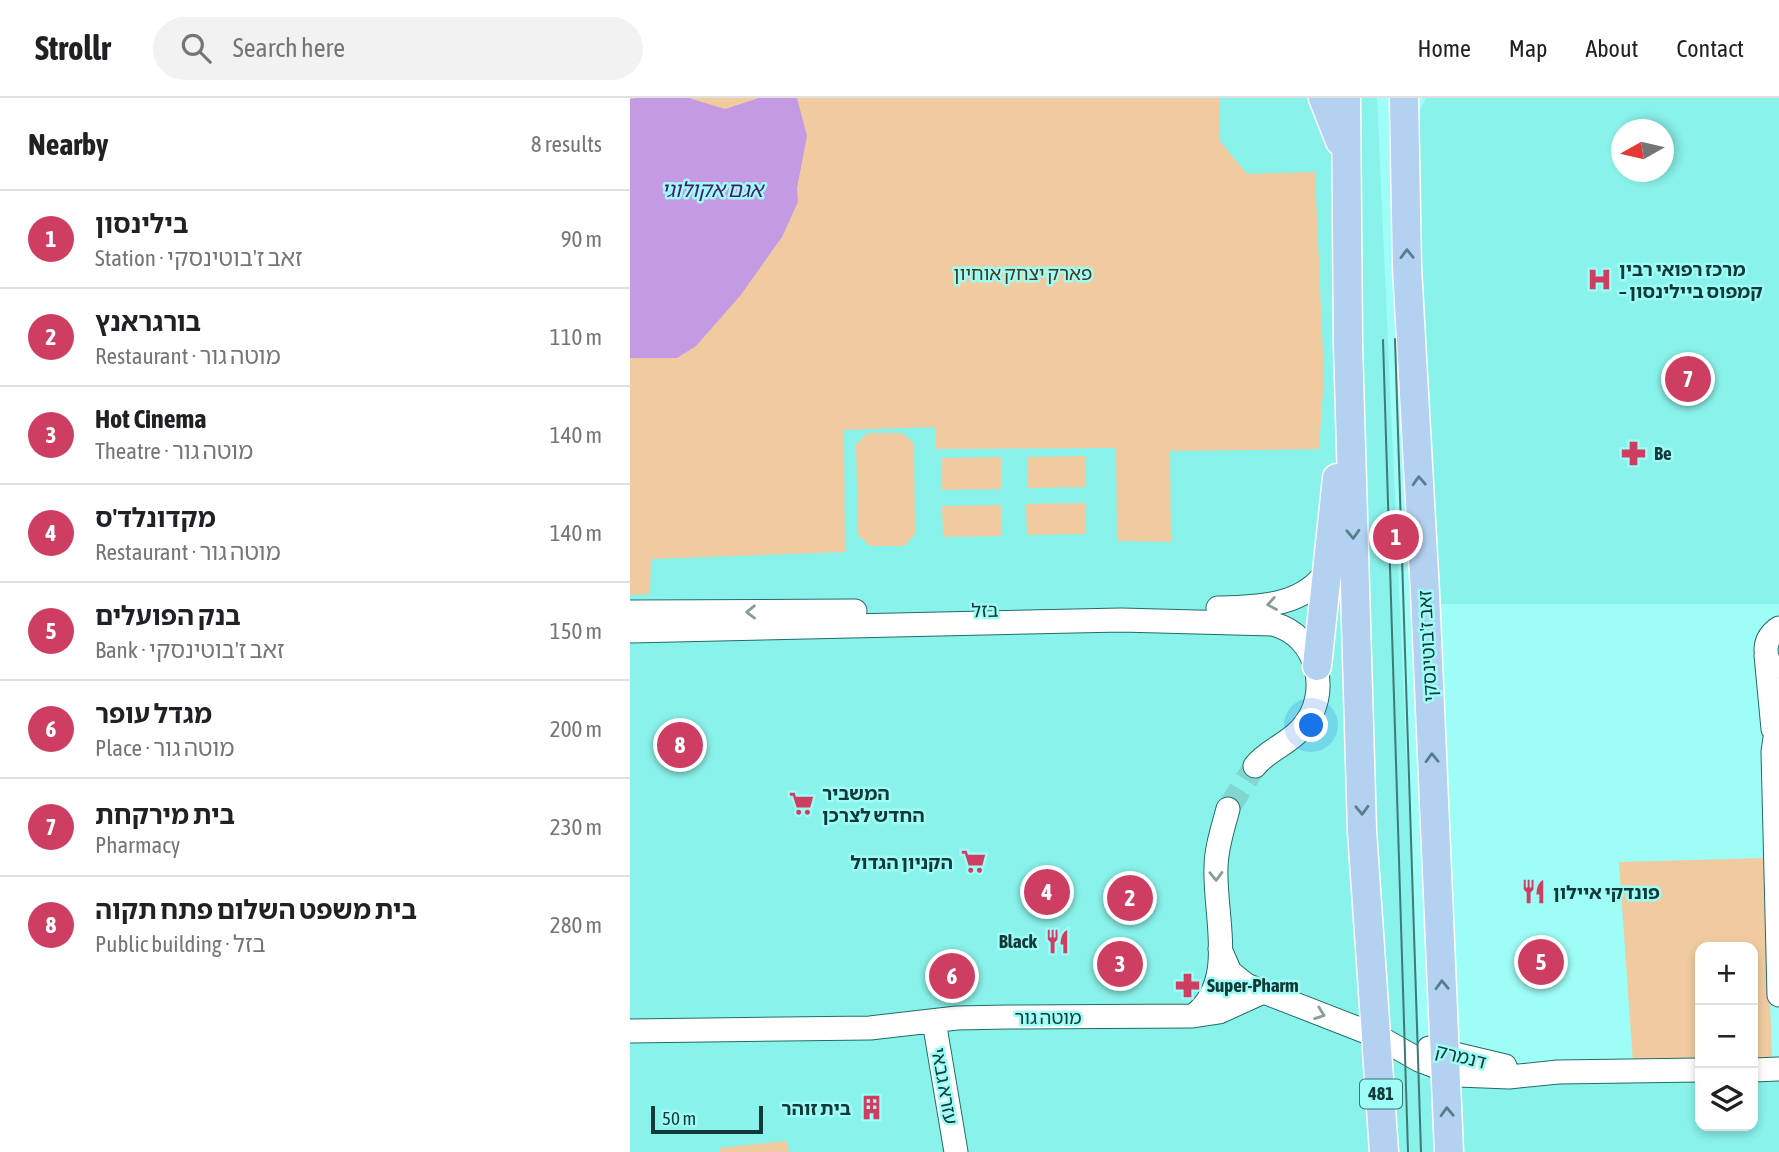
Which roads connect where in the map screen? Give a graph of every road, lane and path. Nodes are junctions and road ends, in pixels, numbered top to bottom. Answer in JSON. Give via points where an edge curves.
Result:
{"nodes":[{"id":1,"x":1323,"y":98,"type":"edge"},
{"id":2,"x":1346,"y":98,"type":"edge"},
{"id":3,"x":1404,"y":98,"type":"edge"},
{"id":4,"x":1418,"y":98,"type":"edge"},
{"id":5,"x":1404,"y":138,"type":"junction"},
{"id":6,"x":1346,"y":168,"type":"junction"},
{"id":7,"x":1348,"y":343,"type":"junction"},
{"id":8,"x":1328,"y":569,"type":"junction"},
{"id":9,"x":630,"y":612,"type":"edge"},
{"id":10,"x":1779,"y":628,"type":"edge"},
{"id":11,"x":630,"y":631,"type":"edge"},
{"id":12,"x":1773,"y":663,"type":"edge"},
{"id":13,"x":1317,"y":666,"type":"junction"},
{"id":14,"x":1777,"y":721,"type":"edge"},
{"id":15,"x":1255,"y":766,"type":"tunnel mouth"},
{"id":16,"x":1228,"y":809,"type":"tunnel mouth"},
{"id":17,"x":1220,"y":949,"type":"junction"},
{"id":18,"x":1263,"y":992,"type":"junction"},
{"id":19,"x":1779,"y":995,"type":"edge"},
{"id":20,"x":1193,"y":1016,"type":"junction"},
{"id":21,"x":933,"y":1021,"type":"junction"},
{"id":22,"x":630,"y":1031,"type":"edge"},
{"id":23,"x":1377,"y":1036,"type":"junction"},
{"id":24,"x":1445,"y":1062,"type":"junction"},
{"id":25,"x":1779,"y":1069,"type":"edge"},
{"id":26,"x":1695,"y":1070,"type":"edge"},
{"id":27,"x":1758,"y":1070,"type":"edge"},
{"id":28,"x":956,"y":1152,"type":"edge"},
{"id":29,"x":1384,"y":1152,"type":"edge"},
{"id":30,"x":1449,"y":1152,"type":"edge"}],
"edges":[{"from":1,"to":6,"type":"main road"},
{"from":2,"to":6,"type":"main road","number":"481"},
{"from":3,"to":5,"type":"main road","name":"זאב ז'בוטינסקי"},
{"from":4,"to":5,"type":"main road"},
{"from":24,"to":5,"type":"main road","name":"זאב ז'בוטינסקי","one_way":true},
{"from":6,"to":7,"type":"main road","number":"481"},
{"from":7,"to":8,"type":"main road"},
{"from":7,"to":23,"type":"main road","number":"481","one_way":true,"via":[[1362,831]]},
{"from":8,"to":9,"type":"street","name":"בזל","one_way":true,"via":[[1314,587],[1296,597],[1242,608]]},
{"from":8,"to":13,"type":"main road"},
{"from":10,"to":12,"type":"street","via":[[1768,639]]},
{"from":11,"to":13,"type":"street","name":"בזל","via":[[1121,620],[1273,624],[1296,633]]},
{"from":12,"to":14,"type":"street","via":[[1769,707]]},
{"from":13,"to":15,"type":"street","via":[[1317,692],[1303,728]]},
{"from":14,"to":19,"type":"street"},
{"from":16,"to":17,"type":"street","one_way":true,"via":[[1216,869]]},
{"from":17,"to":18,"type":"street","via":[[1230,972]]},
{"from":17,"to":20,"type":"street","via":[[1216,990],[1208,1005]]},
{"from":18,"to":20,"type":"street","name":"מוטה גור","via":[[1219,1012]]},
{"from":18,"to":23,"type":"street","one_way":true},
{"from":20,"to":21,"type":"street","name":"מוטה גור"},
{"from":21,"to":22,"type":"street","name":"מוטה גור","via":[[870,1028]]},
{"from":21,"to":28,"type":"street","name":"עזרא גבאי"},
{"from":23,"to":24,"type":"street","name":"דנמרק"},
{"from":23,"to":29,"type":"main road","number":"481"},
{"from":24,"to":26,"type":"street","name":"דנמרק","via":[[1546,1072]]},
{"from":30,"to":24,"type":"main road","name":"זאב ז'בוטינסקי","one_way":true},
{"from":25,"to":27,"type":"street"}]}
